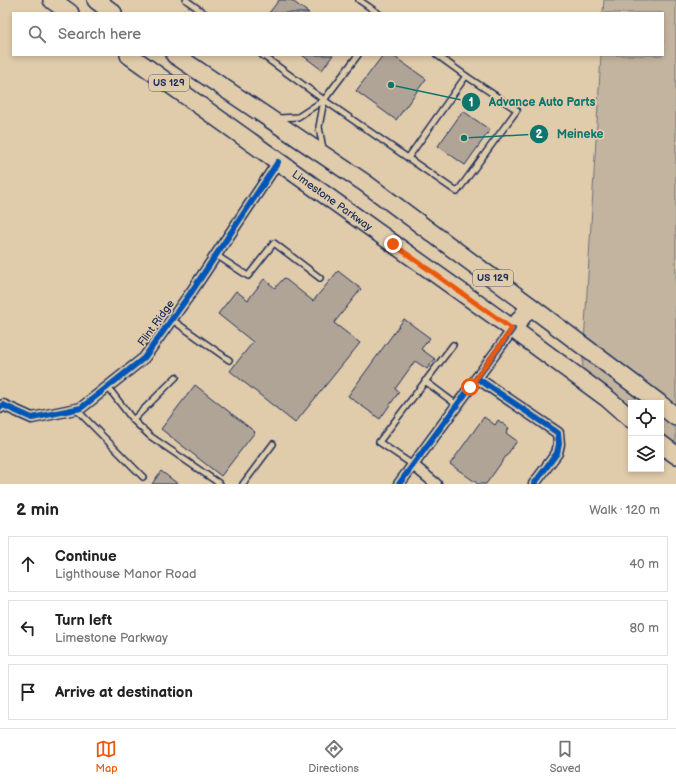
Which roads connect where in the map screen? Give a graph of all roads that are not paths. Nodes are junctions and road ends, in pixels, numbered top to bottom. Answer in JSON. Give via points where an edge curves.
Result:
{"nodes":[{"id":1,"x":52,"y":0,"type":"edge"},
{"id":2,"x":96,"y":0,"type":"edge"},
{"id":3,"x":186,"y":0,"type":"edge"},
{"id":4,"x":359,"y":0,"type":"edge"},
{"id":5,"x":69,"y":12,"type":"edge"},
{"id":6,"x":112,"y":12,"type":"edge"},
{"id":7,"x":203,"y":12,"type":"edge"},
{"id":8,"x":377,"y":12,"type":"edge"},
{"id":9,"x":130,"y":56,"type":"edge"},
{"id":10,"x":176,"y":56,"type":"edge"},
{"id":11,"x":263,"y":56,"type":"edge"},
{"id":12,"x":357,"y":56,"type":"edge"},
{"id":13,"x":438,"y":56,"type":"edge"},
{"id":14,"x":466,"y":76,"type":"junction"},
{"id":15,"x":324,"y":100,"type":"junction"},
{"id":16,"x":270,"y":119,"type":"junction"},
{"id":17,"x":325,"y":156,"type":"junction"},
{"id":18,"x":408,"y":158,"type":"junction"},
{"id":19,"x":278,"y":162,"type":"junction"},
{"id":20,"x":216,"y":255,"type":"junction"},
{"id":21,"x":320,"y":278,"type":"dead end"},
{"id":22,"x":530,"y":306,"type":"junction"},
{"id":23,"x":171,"y":320,"type":"junction"},
{"id":24,"x":512,"y":329,"type":"junction"},
{"id":25,"x":453,"y":344,"type":"dead end"},
{"id":26,"x":229,"y":360,"type":"dead end"},
{"id":27,"x":176,"y":377,"type":"dead end"},
{"id":28,"x":477,"y":378,"type":"junction"},
{"id":29,"x":425,"y":381,"type":"junction"},
{"id":30,"x":108,"y":386,"type":"junction"},
{"id":31,"x":655,"y":400,"type":"edge"},
{"id":32,"x":1,"y":405,"type":"edge"},
{"id":33,"x":457,"y":405,"type":"junction"},
{"id":34,"x":664,"y":407,"type":"edge"},
{"id":35,"x":76,"y":409,"type":"junction"},
{"id":36,"x":628,"y":416,"type":"edge"},
{"id":37,"x":676,"y":417,"type":"edge"},
{"id":38,"x":133,"y":420,"type":"junction"},
{"id":39,"x":273,"y":444,"type":"dead end"},
{"id":40,"x":664,"y":446,"type":"edge"},
{"id":41,"x":676,"y":455,"type":"edge"},
{"id":42,"x":413,"y":465,"type":"junction"},
{"id":43,"x":143,"y":477,"type":"dead end"},
{"id":44,"x":220,"y":484,"type":"edge"},
{"id":45,"x":243,"y":484,"type":"edge"},
{"id":46,"x":399,"y":484,"type":"edge"},
{"id":47,"x":436,"y":484,"type":"edge"},
{"id":48,"x":534,"y":484,"type":"edge"}],
"edges":[{"from":1,"to":5,"type":"main road"},
{"from":2,"to":6,"type":"main road"},
{"from":3,"to":7,"type":"lane"},
{"from":4,"to":8,"type":"lane"},
{"from":9,"to":19,"type":"main road","name":"Limestone Parkway","number":"US 129"},
{"from":10,"to":16,"type":"main road","number":"US 129"},
{"from":11,"to":15,"type":"lane"},
{"from":12,"to":15,"type":"lane"},
{"from":13,"to":14,"type":"lane"},
{"from":14,"to":18,"type":"lane"},
{"from":14,"to":18,"type":"lane","via":[[517,110],[456,192]]},
{"from":15,"to":16,"type":"lane","via":[[298,117]]},
{"from":15,"to":17,"type":"lane","via":[[319,127]]},
{"from":15,"to":18,"type":"lane"},
{"from":16,"to":17,"type":"main road","number":"US 129"},
{"from":17,"to":22,"type":"main road","number":"US 129"},
{"from":19,"to":20,"type":"street","name":"Flint Ridge"},
{"from":19,"to":24,"type":"main road","name":"Limestone Parkway","number":"US 129"},
{"from":20,"to":21,"type":"lane","via":[[248,276],[274,243]]},
{"from":20,"to":23,"type":"street","name":"Flint Ridge"},
{"from":22,"to":24,"type":"main road"},
{"from":22,"to":31,"type":"main road","number":"US 129"},
{"from":23,"to":26,"type":"lane"},
{"from":23,"to":30,"type":"street","name":"Flint Ridge","via":[[144,358]]},
{"from":24,"to":28,"type":"street"},
{"from":24,"to":36,"type":"main road","name":"Limestone Parkway","number":"US 129"},
{"from":25,"to":29,"type":"lane"},
{"from":27,"to":38,"type":"lane"},
{"from":28,"to":33,"type":"street"},
{"from":28,"to":48,"type":"street","via":[[558,433],[557,453]]},
{"from":29,"to":33,"type":"lane"},
{"from":29,"to":42,"type":"lane","via":[[379,442]]},
{"from":30,"to":35,"type":"street","name":"Flint Ridge","via":[[81,408]]},
{"from":30,"to":38,"type":"lane"},
{"from":32,"to":35,"type":"street","name":"Flint Ridge","via":[[32,418]]},
{"from":33,"to":42,"type":"street"},
{"from":34,"to":37,"type":"main road"},
{"from":35,"to":43,"type":"lane"},
{"from":38,"to":44,"type":"lane","via":[[150,436]]},
{"from":39,"to":45,"type":"lane"},
{"from":40,"to":41,"type":"main road"},
{"from":42,"to":46,"type":"street"},
{"from":42,"to":47,"type":"street"}]}
